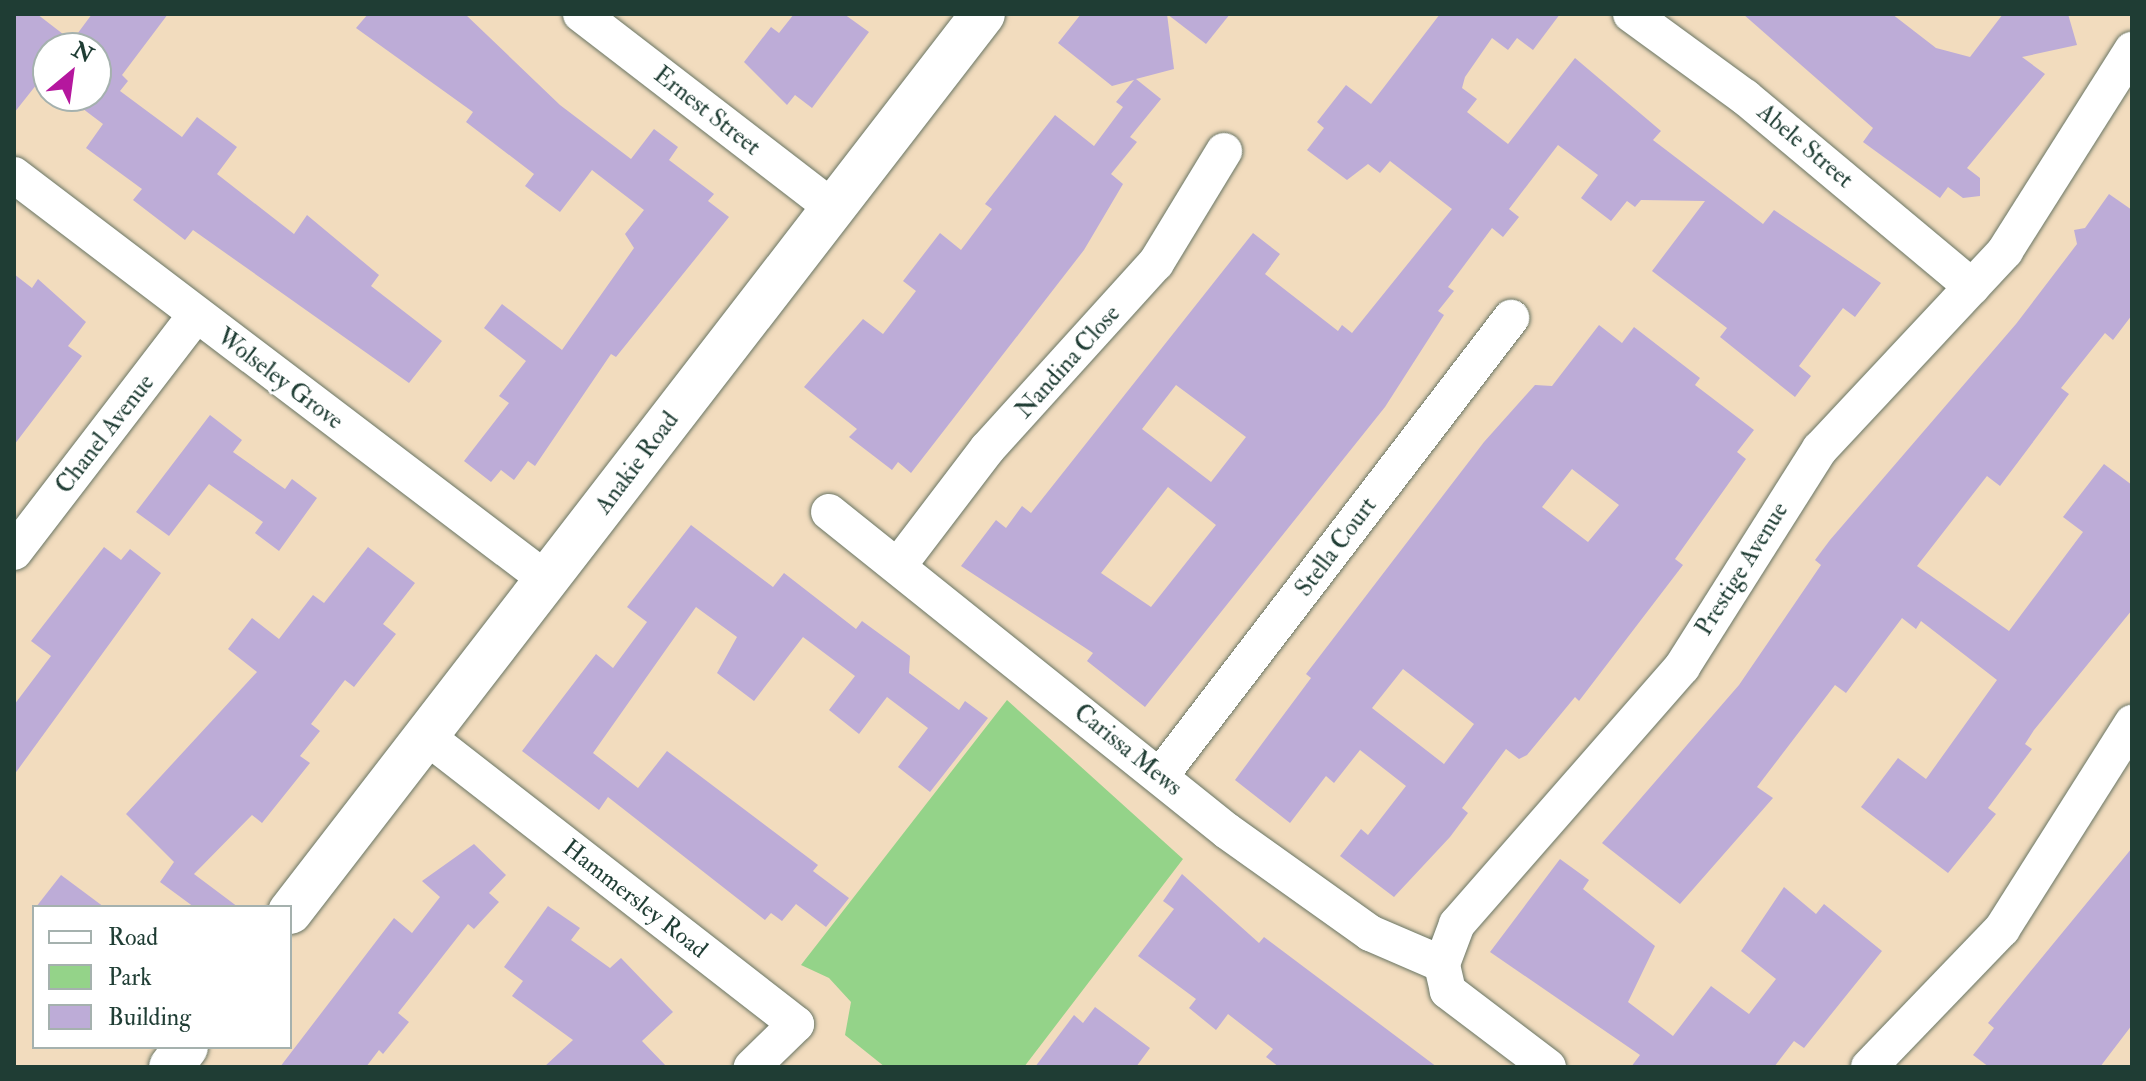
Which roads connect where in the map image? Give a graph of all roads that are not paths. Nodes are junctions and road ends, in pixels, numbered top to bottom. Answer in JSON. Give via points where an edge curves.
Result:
{"nodes":[{"id":1,"x":581,"y":14,"type":"edge"},
{"id":2,"x":983,"y":14,"type":"edge"},
{"id":3,"x":1631,"y":14,"type":"edge"},
{"id":4,"x":2132,"y":50,"type":"edge"},
{"id":5,"x":1224,"y":151,"type":"dead end"},
{"id":6,"x":14,"y":175,"type":"edge"},
{"id":7,"x":833,"y":208,"type":"junction"},
{"id":8,"x":1972,"y":287,"type":"junction"},
{"id":9,"x":196,"y":315,"type":"junction"},
{"id":10,"x":1511,"y":318,"type":"dead end"},
{"id":11,"x":829,"y":512,"type":"dead end"},
{"id":12,"x":14,"y":552,"type":"edge"},
{"id":13,"x":898,"y":566,"type":"junction"},
{"id":14,"x":547,"y":580,"type":"junction"},
{"id":15,"x":2132,"y":723,"type":"edge"},
{"id":16,"x":426,"y":736,"type":"junction"},
{"id":17,"x":1161,"y":775,"type":"junction"},
{"id":18,"x":292,"y":909,"type":"edge"},
{"id":19,"x":1442,"y":964,"type":"junction"},
{"id":20,"x":184,"y":1049,"type":"edge"},
{"id":21,"x":171,"y":1067,"type":"edge"},
{"id":22,"x":752,"y":1067,"type":"edge"},
{"id":23,"x":1548,"y":1067,"type":"edge"},
{"id":24,"x":1869,"y":1067,"type":"edge"}],
"edges":[{"from":1,"to":7,"type":"street","name":"Ernest Street"},
{"from":2,"to":7,"type":"main road","name":"Anakie Road"},
{"from":3,"to":8,"type":"street","name":"Abele Street","via":[[1745,97]]},
{"from":4,"to":8,"type":"street","name":"Prestige Avenue","via":[[2005,251]]},
{"from":5,"to":13,"type":"street","name":"Nandina Close","via":[[1156,263],[988,448]]},
{"from":6,"to":9,"type":"street","name":"Wolseley Grove"},
{"from":7,"to":14,"type":"main road","name":"Anakie Road"},
{"from":8,"to":19,"type":"street","name":"Prestige Avenue","via":[[1820,449],[1682,667],[1514,852],[1457,924]]},
{"from":9,"to":12,"type":"street","name":"Chanel Avenue"},
{"from":9,"to":14,"type":"street","name":"Wolseley Grove"},
{"from":10,"to":17,"type":"street","name":"Stella Court"},
{"from":11,"to":13,"type":"street","name":"Carissa Mews"},
{"from":13,"to":17,"type":"street","name":"Carissa Mews"},
{"from":14,"to":16,"type":"main road","name":"Anakie Road"},
{"from":15,"to":24,"type":"street","via":[[2002,929]]},
{"from":16,"to":18,"type":"main road","name":"Anakie Road"},
{"from":16,"to":22,"type":"street","name":"Hammersley Road","via":[[796,1024]]},
{"from":17,"to":19,"type":"street","name":"Carissa Mews","via":[[1370,933]]},
{"from":19,"to":23,"type":"street","via":[[1448,991]]},
{"from":20,"to":21,"type":"main road"}]}
